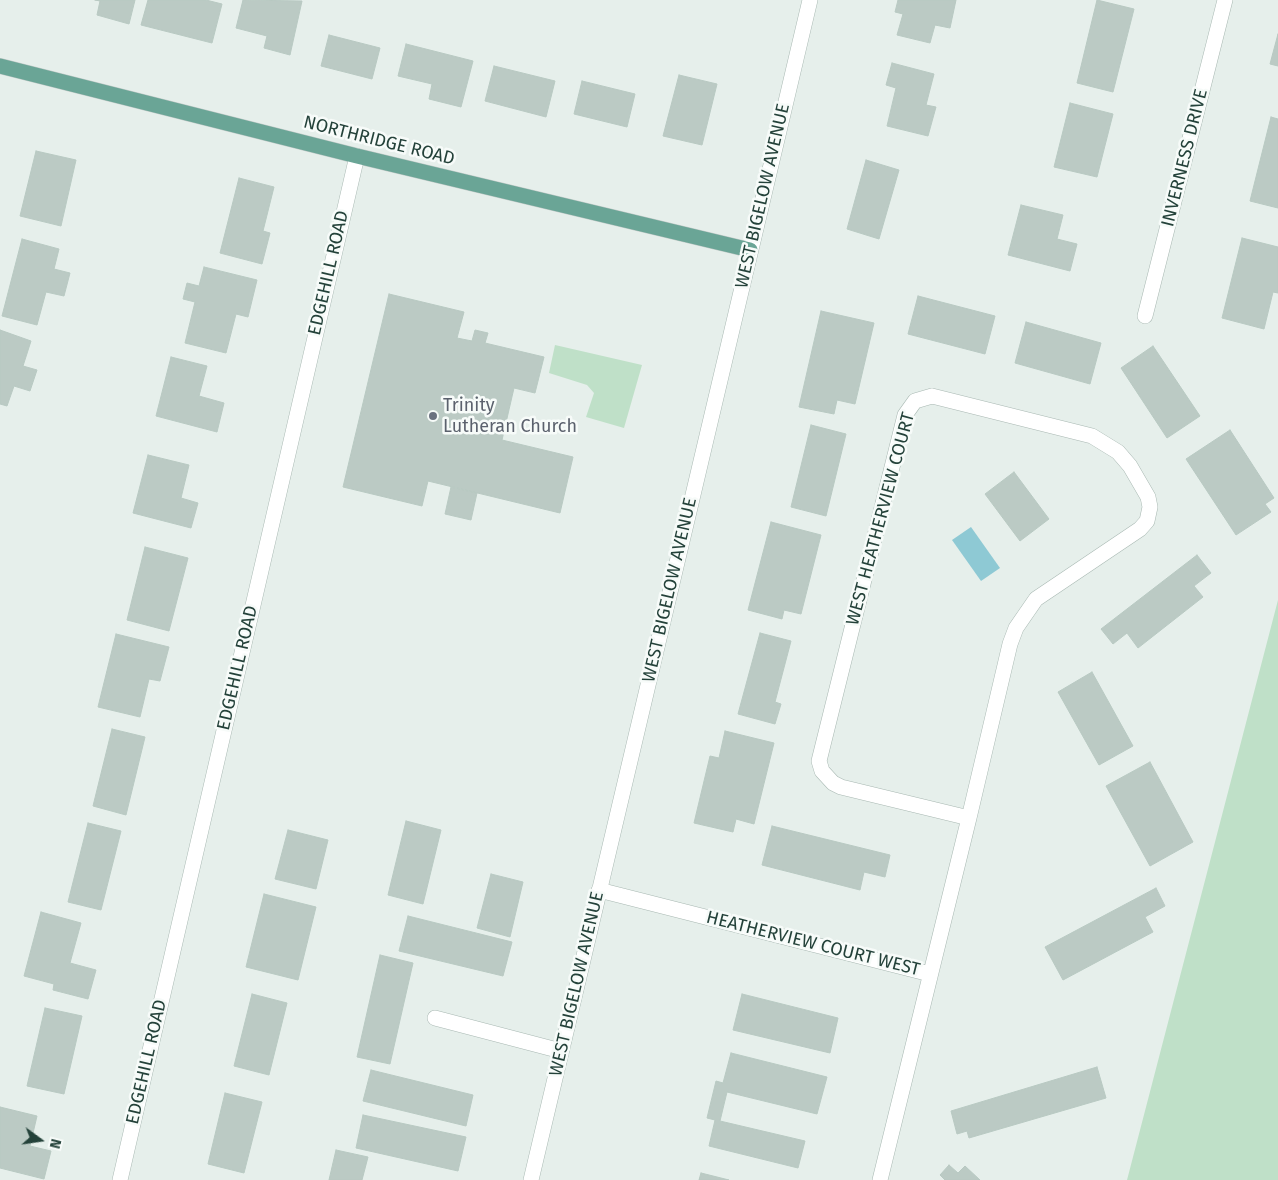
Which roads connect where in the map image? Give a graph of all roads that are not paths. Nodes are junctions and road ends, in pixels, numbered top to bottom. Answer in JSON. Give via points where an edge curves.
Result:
{"nodes":[{"id":1,"x":810,"y":0,"type":"edge"},
{"id":2,"x":1225,"y":0,"type":"edge"},
{"id":3,"x":0,"y":66,"type":"edge"},
{"id":4,"x":357,"y":156,"type":"junction"},
{"id":5,"x":750,"y":250,"type":"junction"},
{"id":6,"x":1145,"y":316,"type":"dead end"},
{"id":7,"x":969,"y":818,"type":"junction"},
{"id":8,"x":599,"y":890,"type":"junction"},
{"id":9,"x":930,"y":974,"type":"junction"},
{"id":10,"x":435,"y":1018,"type":"dead end"},
{"id":11,"x":561,"y":1051,"type":"junction"},
{"id":12,"x":120,"y":1180,"type":"edge"},
{"id":13,"x":531,"y":1180,"type":"edge"},
{"id":14,"x":880,"y":1180,"type":"edge"}],
"edges":[{"from":1,"to":5,"type":"street","name":"WEST BIGELOW AVENUE"},
{"from":2,"to":6,"type":"street","name":"INVERNESS DRIVE"},
{"from":3,"to":4,"type":"main road","name":"NORTHRIDGE ROAD"},
{"from":4,"to":5,"type":"main road","name":"NORTHRIDGE ROAD"},
{"from":4,"to":12,"type":"street","name":"EDGEHILL ROAD"},
{"from":5,"to":8,"type":"street","name":"WEST BIGELOW AVENUE"},
{"from":7,"to":7,"type":"street","name":"WEST HEATHERVIEW COURT","via":[[1016,628],[1036,599],[1140,528],[1147,521],[1150,506],[1130,466],[1104,442],[1092,436],[932,396],[915,401],[904,415],[819,761],[822,771],[841,787]]},
{"from":7,"to":9,"type":"street","name":"HEATHERVIEW COURT WEST"},
{"from":8,"to":9,"type":"street","name":"HEATHERVIEW COURT WEST"},
{"from":8,"to":11,"type":"street","name":"WEST BIGELOW AVENUE"},
{"from":9,"to":14,"type":"street"},
{"from":10,"to":11,"type":"street"},
{"from":11,"to":13,"type":"street","name":"WEST BIGELOW AVENUE"}]}
